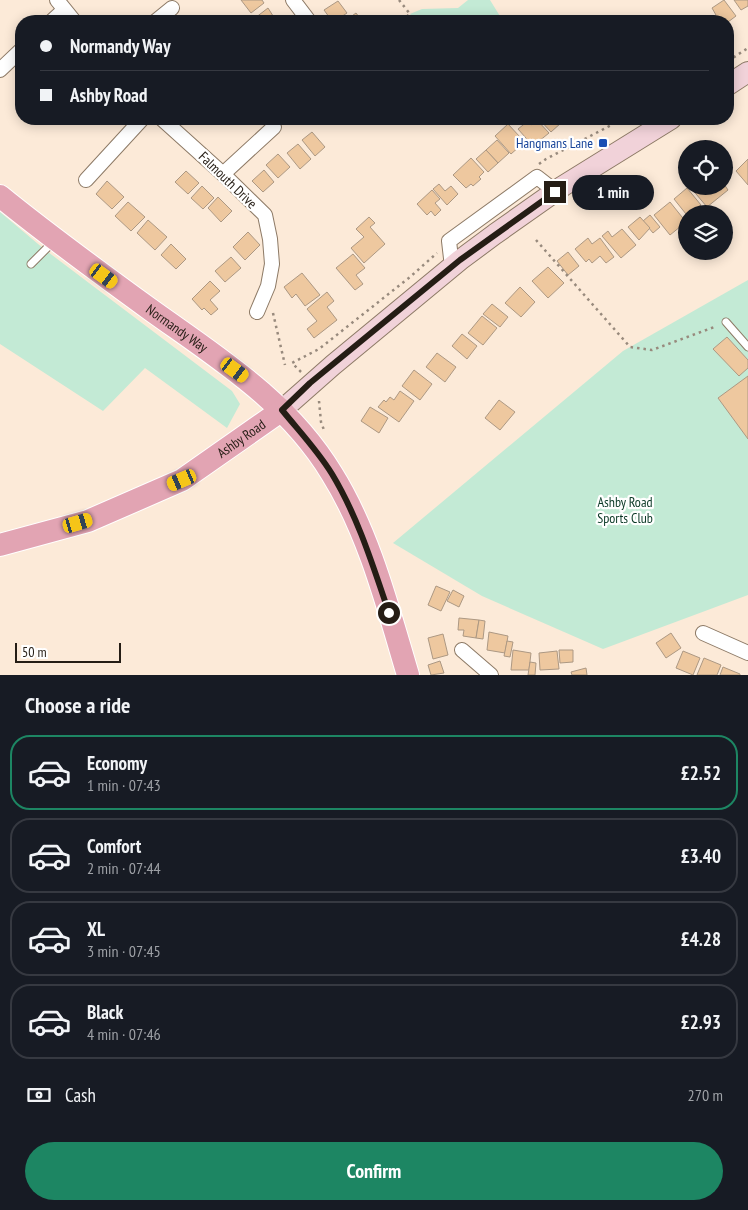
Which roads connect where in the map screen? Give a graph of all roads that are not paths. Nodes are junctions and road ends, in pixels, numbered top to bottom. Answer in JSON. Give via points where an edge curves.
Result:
{"nodes":[{"id":1,"x":293,"y":0,"type":"edge"},
{"id":2,"x":61,"y":5,"type":"edge"},
{"id":3,"x":172,"y":8,"type":"dead end"},
{"id":4,"x":69,"y":15,"type":"edge"},
{"id":5,"x":163,"y":15,"type":"edge"},
{"id":6,"x":304,"y":15,"type":"edge"},
{"id":7,"x":15,"y":56,"type":"edge"},
{"id":8,"x":0,"y":70,"type":"edge"},
{"id":9,"x":748,"y":72,"type":"edge"},
{"id":10,"x":734,"y":80,"type":"edge"},
{"id":11,"x":136,"y":125,"type":"edge"},
{"id":12,"x":169,"y":125,"type":"edge"},
{"id":13,"x":661,"y":125,"type":"edge"},
{"id":14,"x":274,"y":127,"type":"dead end"},
{"id":15,"x":223,"y":174,"type":"junction"},
{"id":16,"x":86,"y":180,"type":"dead end"},
{"id":17,"x":555,"y":192,"type":"junction"},
{"id":18,"x":0,"y":196,"type":"edge"},
{"id":19,"x":55,"y":240,"type":"junction"},
{"id":20,"x":31,"y":264,"type":"dead end"},
{"id":21,"x":452,"y":267,"type":"junction"},
{"id":22,"x":257,"y":312,"type":"dead end"},
{"id":23,"x":726,"y":322,"type":"road end"},
{"id":24,"x":748,"y":347,"type":"edge"},
{"id":25,"x":282,"y":410,"type":"junction"},
{"id":26,"x":0,"y":545,"type":"edge"},
{"id":27,"x":703,"y":633,"type":"dead end"},
{"id":28,"x":462,"y":650,"type":"dead end"},
{"id":29,"x":748,"y":653,"type":"edge"},
{"id":30,"x":408,"y":675,"type":"edge"},
{"id":31,"x":491,"y":675,"type":"edge"}],
"edges":[{"from":1,"to":6,"type":"street"},
{"from":2,"to":4,"type":"street"},
{"from":3,"to":5,"type":"street"},
{"from":7,"to":8,"type":"street"},
{"from":9,"to":10,"type":"main road"},
{"from":11,"to":16,"type":"street"},
{"from":12,"to":15,"type":"street","name":"Falmouth Drive"},
{"from":13,"to":17,"type":"main road","name":"Ashby Road"},
{"from":14,"to":15,"type":"street"},
{"from":15,"to":22,"type":"street","name":"Falmouth Drive","via":[[265,215],[272,264],[268,286]]},
{"from":17,"to":21,"type":"main road","name":"Ashby Road"},
{"from":17,"to":21,"type":"street","via":[[536,177],[449,241]]},
{"from":18,"to":19,"type":"main road","name":"Normandy Way"},
{"from":19,"to":20,"type":"lane"},
{"from":19,"to":25,"type":"main road","name":"Normandy Way","via":[[250,381]]},
{"from":21,"to":25,"type":"main road","name":"Ashby Road","via":[[310,383]]},
{"from":23,"to":24,"type":"lane"},
{"from":25,"to":26,"type":"main road","name":"Ashby Road","via":[[182,480],[88,520]]},
{"from":25,"to":30,"type":"main road","name":"Normandy Way","via":[[332,474],[351,510],[366,545]]},
{"from":27,"to":29,"type":"street"},
{"from":28,"to":31,"type":"street"}]}
